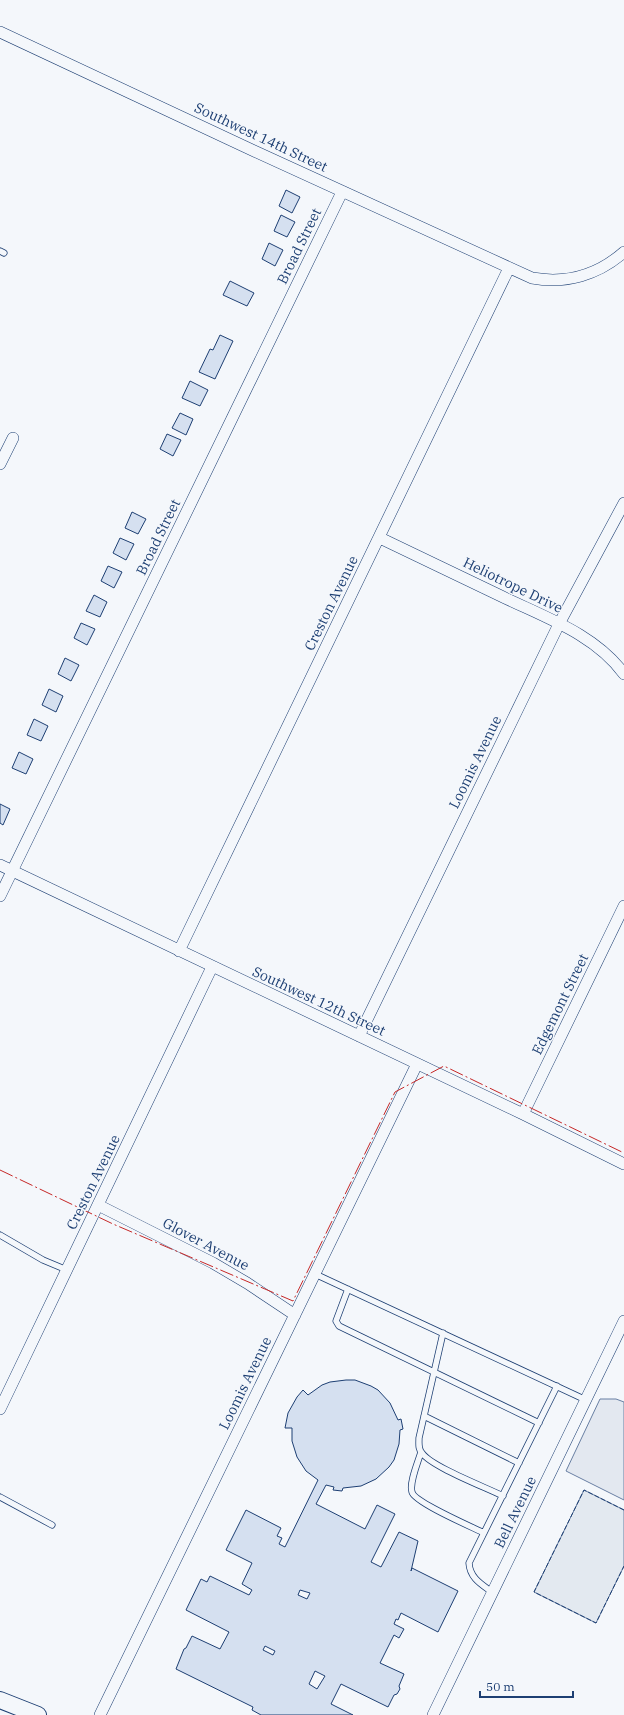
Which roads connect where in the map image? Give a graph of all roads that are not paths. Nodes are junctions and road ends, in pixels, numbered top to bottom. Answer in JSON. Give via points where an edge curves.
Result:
{"nodes":[{"id":1,"x":0,"y":32,"type":"edge"},
{"id":2,"x":342,"y":192,"type":"junction"},
{"id":3,"x":624,"y":252,"type":"edge"},
{"id":4,"x":509,"y":268,"type":"junction"},
{"id":5,"x":13,"y":438,"type":"dead end"},
{"id":6,"x":0,"y":464,"type":"edge"},
{"id":7,"x":624,"y":503,"type":"edge"},
{"id":8,"x":380,"y":538,"type":"junction"},
{"id":9,"x":559,"y":624,"type":"junction"},
{"id":10,"x":624,"y":674,"type":"edge"},
{"id":11,"x":0,"y":865,"type":"edge"},
{"id":12,"x":12,"y":871,"type":"junction"},
{"id":13,"x":0,"y":896,"type":"edge"},
{"id":14,"x":624,"y":906,"type":"edge"},
{"id":15,"x":179,"y":951,"type":"junction"},
{"id":16,"x":212,"y":967,"type":"junction"},
{"id":17,"x":359,"y":1036,"type":"junction"},
{"id":18,"x":417,"y":1064,"type":"junction"},
{"id":19,"x":523,"y":1114,"type":"junction"},
{"id":20,"x":624,"y":1164,"type":"edge"},
{"id":21,"x":98,"y":1205,"type":"junction"},
{"id":22,"x":0,"y":1235,"type":"edge"},
{"id":23,"x":67,"y":1270,"type":"junction"},
{"id":24,"x":315,"y":1274,"type":"junction"},
{"id":25,"x":348,"y":1289,"type":"junction"},
{"id":26,"x":295,"y":1315,"type":"junction"},
{"id":27,"x":624,"y":1321,"type":"edge"},
{"id":28,"x":443,"y":1333,"type":"junction"},
{"id":29,"x":434,"y":1371,"type":"junction"},
{"id":30,"x":557,"y":1386,"type":"junction"},
{"id":31,"x":586,"y":1400,"type":"junction"},
{"id":32,"x":0,"y":1409,"type":"edge"},
{"id":33,"x":424,"y":1416,"type":"junction"},
{"id":34,"x":539,"y":1423,"type":"junction"},
{"id":35,"x":421,"y":1452,"type":"junction"},
{"id":36,"x":519,"y":1463,"type":"junction"},
{"id":37,"x":503,"y":1496,"type":"junction"},
{"id":38,"x":0,"y":1498,"type":"edge"},
{"id":39,"x":52,"y":1525,"type":"dead end"},
{"id":40,"x":484,"y":1533,"type":"junction"},
{"id":41,"x":492,"y":1592,"type":"junction"},
{"id":42,"x":0,"y":1700,"type":"edge"},
{"id":43,"x":28,"y":1713,"type":"edge"},
{"id":44,"x":100,"y":1715,"type":"edge"},
{"id":45,"x":433,"y":1715,"type":"edge"}],
"edges":[{"from":1,"to":2,"type":"street","name":"Southwest 14th Street"},
{"from":2,"to":4,"type":"street","name":"Southwest 14th Street"},
{"from":2,"to":12,"type":"street","name":"Broad Street"},
{"from":3,"to":4,"type":"street","name":"Southwest 14th Street","via":[[605,267],[574,278],[554,281],[532,278]]},
{"from":4,"to":8,"type":"street","name":"Creston Avenue"},
{"from":5,"to":6,"type":"street"},
{"from":7,"to":9,"type":"street","name":"Loomis Avenue"},
{"from":8,"to":9,"type":"street","name":"Heliotrope Drive"},
{"from":8,"to":15,"type":"street","name":"Creston Avenue"},
{"from":9,"to":10,"type":"street","name":"Heliotrope Drive","via":[[588,640],[613,660]]},
{"from":9,"to":17,"type":"street","name":"Loomis Avenue"},
{"from":11,"to":12,"type":"street","name":"Southwest 12th Street"},
{"from":12,"to":13,"type":"street","name":"Broad Street"},
{"from":12,"to":15,"type":"street","name":"Southwest 12th Street"},
{"from":14,"to":19,"type":"street","name":"Edgemont Street"},
{"from":15,"to":16,"type":"street","name":"Southwest 12th Street"},
{"from":16,"to":17,"type":"street","name":"Southwest 12th Street"},
{"from":16,"to":21,"type":"street","name":"Creston Avenue"},
{"from":17,"to":18,"type":"street","name":"Southwest 12th Street"},
{"from":18,"to":19,"type":"street","name":"Southwest 12th Street"},
{"from":18,"to":24,"type":"street","name":"Loomis Avenue"},
{"from":19,"to":20,"type":"street","name":"Southwest 12th Street"},
{"from":21,"to":23,"type":"street","name":"Creston Avenue"},
{"from":21,"to":26,"type":"street","name":"Glover Avenue","via":[[213,1263]]},
{"from":22,"to":23,"type":"lane","via":[[43,1260]]},
{"from":23,"to":32,"type":"street","name":"Creston Avenue"},
{"from":24,"to":25,"type":"lane"},
{"from":24,"to":26,"type":"street","name":"Loomis Avenue"},
{"from":25,"to":28,"type":"lane"},
{"from":25,"to":29,"type":"lane","via":[[336,1321],[339,1326]]},
{"from":26,"to":44,"type":"street","name":"Loomis Avenue"},
{"from":27,"to":31,"type":"street","name":"Bell Avenue"},
{"from":28,"to":29,"type":"lane"},
{"from":28,"to":30,"type":"lane"},
{"from":29,"to":33,"type":"lane"},
{"from":29,"to":34,"type":"lane"},
{"from":30,"to":31,"type":"lane"},
{"from":30,"to":34,"type":"lane"},
{"from":31,"to":41,"type":"street","name":"Bell Avenue"},
{"from":33,"to":35,"type":"lane","via":[[418,1446]]},
{"from":33,"to":36,"type":"lane"},
{"from":34,"to":36,"type":"lane"},
{"from":35,"to":37,"type":"lane","via":[[434,1464]]},
{"from":35,"to":40,"type":"lane","via":[[412,1480],[411,1491],[414,1496]]},
{"from":36,"to":37,"type":"lane"},
{"from":37,"to":40,"type":"lane"},
{"from":38,"to":39,"type":"lane"},
{"from":40,"to":41,"type":"lane","via":[[469,1563],[473,1577]]},
{"from":41,"to":45,"type":"street","name":"Bell Avenue"},
{"from":42,"to":43,"type":"main road"}]}
